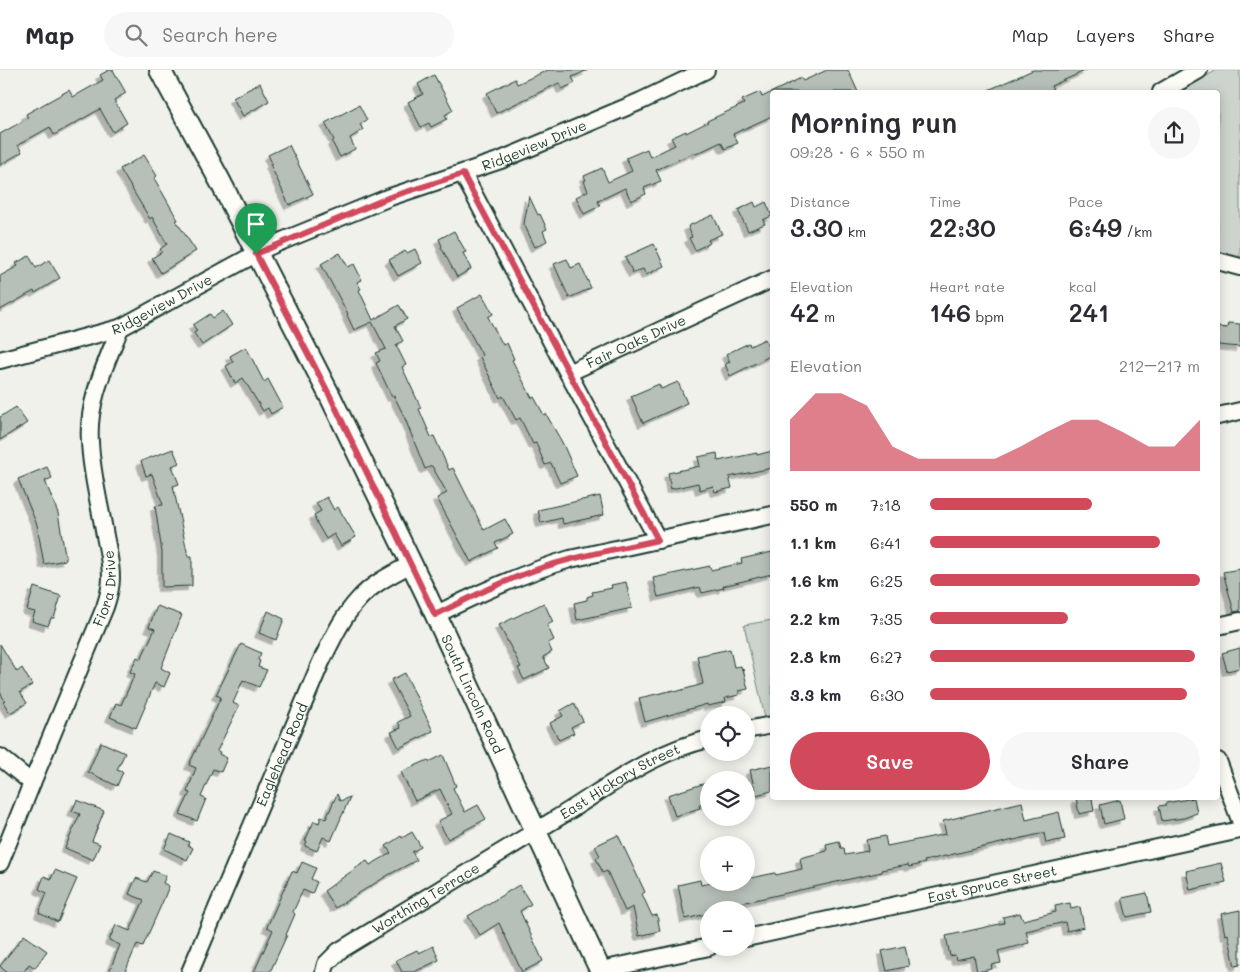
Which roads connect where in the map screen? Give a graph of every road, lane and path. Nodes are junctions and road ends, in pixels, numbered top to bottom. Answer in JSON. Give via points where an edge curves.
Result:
{"nodes":[{"id":1,"x":160,"y":70,"type":"edge"},
{"id":2,"x":706,"y":70,"type":"edge"},
{"id":3,"x":1199,"y":70,"type":"edge"},
{"id":4,"x":1164,"y":90,"type":"edge"},
{"id":5,"x":463,"y":174,"type":"junction"},
{"id":6,"x":256,"y":254,"type":"junction"},
{"id":7,"x":1220,"y":262,"type":"edge"},
{"id":8,"x":1240,"y":267,"type":"edge"},
{"id":9,"x":770,"y":280,"type":"edge"},
{"id":10,"x":120,"y":328,"type":"junction"},
{"id":11,"x":0,"y":360,"type":"edge"},
{"id":12,"x":568,"y":373,"type":"junction"},
{"id":13,"x":1240,"y":412,"type":"edge"},
{"id":14,"x":1220,"y":416,"type":"edge"},
{"id":15,"x":770,"y":515,"type":"edge"},
{"id":16,"x":658,"y":540,"type":"junction"},
{"id":17,"x":411,"y":564,"type":"junction"},
{"id":18,"x":435,"y":615,"type":"junction"},
{"id":19,"x":1240,"y":621,"type":"edge"},
{"id":20,"x":1220,"y":626,"type":"edge"},
{"id":21,"x":770,"y":724,"type":"edge"},
{"id":22,"x":755,"y":728,"type":"edge"},
{"id":23,"x":700,"y":741,"type":"edge"},
{"id":24,"x":0,"y":757,"type":"edge"},
{"id":25,"x":1220,"y":766,"type":"edge"},
{"id":26,"x":32,"y":783,"type":"junction"},
{"id":27,"x":1240,"y":820,"type":"edge"},
{"id":28,"x":1240,"y":830,"type":"edge"},
{"id":29,"x":535,"y":832,"type":"junction"},
{"id":30,"x":0,"y":863,"type":"edge"},
{"id":31,"x":755,"y":936,"type":"edge"},
{"id":32,"x":700,"y":949,"type":"edge"},
{"id":33,"x":601,"y":971,"type":"edge"},
{"id":34,"x":190,"y":972,"type":"edge"},
{"id":35,"x":324,"y":972,"type":"edge"}],
"edges":[{"from":1,"to":6,"type":"street","name":"South Lincoln Road"},
{"from":2,"to":5,"type":"street","name":"Ridgeview Drive","via":[[542,144]]},
{"from":3,"to":4,"type":"street"},
{"from":5,"to":6,"type":"street","name":"Ridgeview Drive","via":[[390,197]]},
{"from":5,"to":12,"type":"street","name":"Fair Oaks Drive"},
{"from":6,"to":10,"type":"street","name":"Ridgeview Drive"},
{"from":6,"to":17,"type":"street","name":"South Lincoln Road"},
{"from":7,"to":8,"type":"street"},
{"from":9,"to":12,"type":"street","name":"Fair Oaks Drive"},
{"from":10,"to":11,"type":"street","name":"Ridgeview Drive"},
{"from":10,"to":26,"type":"street","name":"Fiora Drive","via":[[99,380],[89,440],[110,562],[109,594]]},
{"from":12,"to":16,"type":"street"},
{"from":13,"to":14,"type":"street"},
{"from":15,"to":16,"type":"street"},
{"from":16,"to":18,"type":"street","via":[[541,568]]},
{"from":17,"to":18,"type":"street","name":"South Lincoln Road"},
{"from":17,"to":34,"type":"street","name":"Eaglehead Road","via":[[360,598],[339,626]]},
{"from":18,"to":29,"type":"street","name":"South Lincoln Road"},
{"from":19,"to":20,"type":"street"},
{"from":21,"to":22,"type":"street"},
{"from":23,"to":29,"type":"street","name":"East Hickory Street","via":[[643,764]]},
{"from":24,"to":26,"type":"street"},
{"from":25,"to":27,"type":"street"},
{"from":26,"to":30,"type":"street"},
{"from":28,"to":31,"type":"street","name":"East Spruce Street"},
{"from":29,"to":33,"type":"street","name":"South Lincoln Road"},
{"from":29,"to":35,"type":"street","name":"Worthing Terrace","via":[[339,951],[326,964]]},
{"from":32,"to":33,"type":"street"}]}
